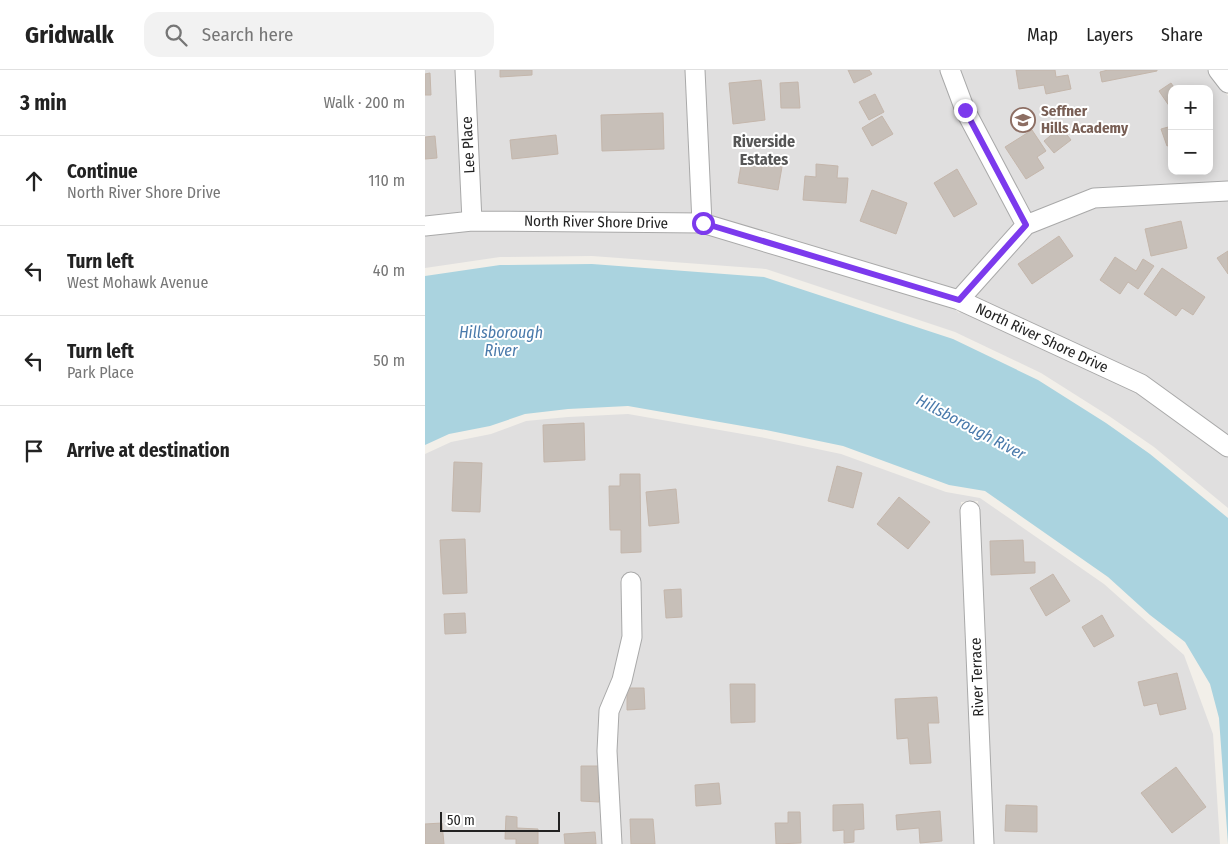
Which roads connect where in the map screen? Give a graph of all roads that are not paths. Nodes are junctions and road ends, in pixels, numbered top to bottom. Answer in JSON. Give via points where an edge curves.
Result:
{"nodes":[{"id":1,"x":465,"y":70,"type":"edge"},
{"id":2,"x":695,"y":70,"type":"edge"},
{"id":3,"x":950,"y":70,"type":"edge"},
{"id":4,"x":1218,"y":70,"type":"edge"},
{"id":5,"x":1228,"y":83,"type":"edge"},
{"id":6,"x":1228,"y":191,"type":"edge"},
{"id":7,"x":471,"y":220,"type":"junction"},
{"id":8,"x":703,"y":223,"type":"junction"},
{"id":9,"x":1026,"y":225,"type":"junction"},
{"id":10,"x":425,"y":226,"type":"edge"},
{"id":11,"x":959,"y":300,"type":"junction"},
{"id":12,"x":1228,"y":447,"type":"edge"},
{"id":13,"x":970,"y":511,"type":"dead end"},
{"id":14,"x":631,"y":582,"type":"dead end"},
{"id":15,"x":612,"y":844,"type":"edge"},
{"id":16,"x":984,"y":844,"type":"edge"}],
"edges":[{"from":1,"to":7,"type":"street","name":"Lee Place"},
{"from":2,"to":8,"type":"street"},
{"from":3,"to":9,"type":"street","via":[[965,110]]},
{"from":4,"to":5,"type":"street"},
{"from":6,"to":9,"type":"street","via":[[1094,198]]},
{"from":7,"to":8,"type":"street","name":"North River Shore Drive"},
{"from":7,"to":10,"type":"street","name":"North River Shore Drive"},
{"from":8,"to":11,"type":"street","name":"North River Shore Drive"},
{"from":9,"to":11,"type":"street"},
{"from":11,"to":12,"type":"street","name":"North River Shore Drive","via":[[1141,384]]},
{"from":13,"to":16,"type":"street","name":"River Terrace"},
{"from":14,"to":15,"type":"street","via":[[632,637],[609,711],[607,751]]}]}
